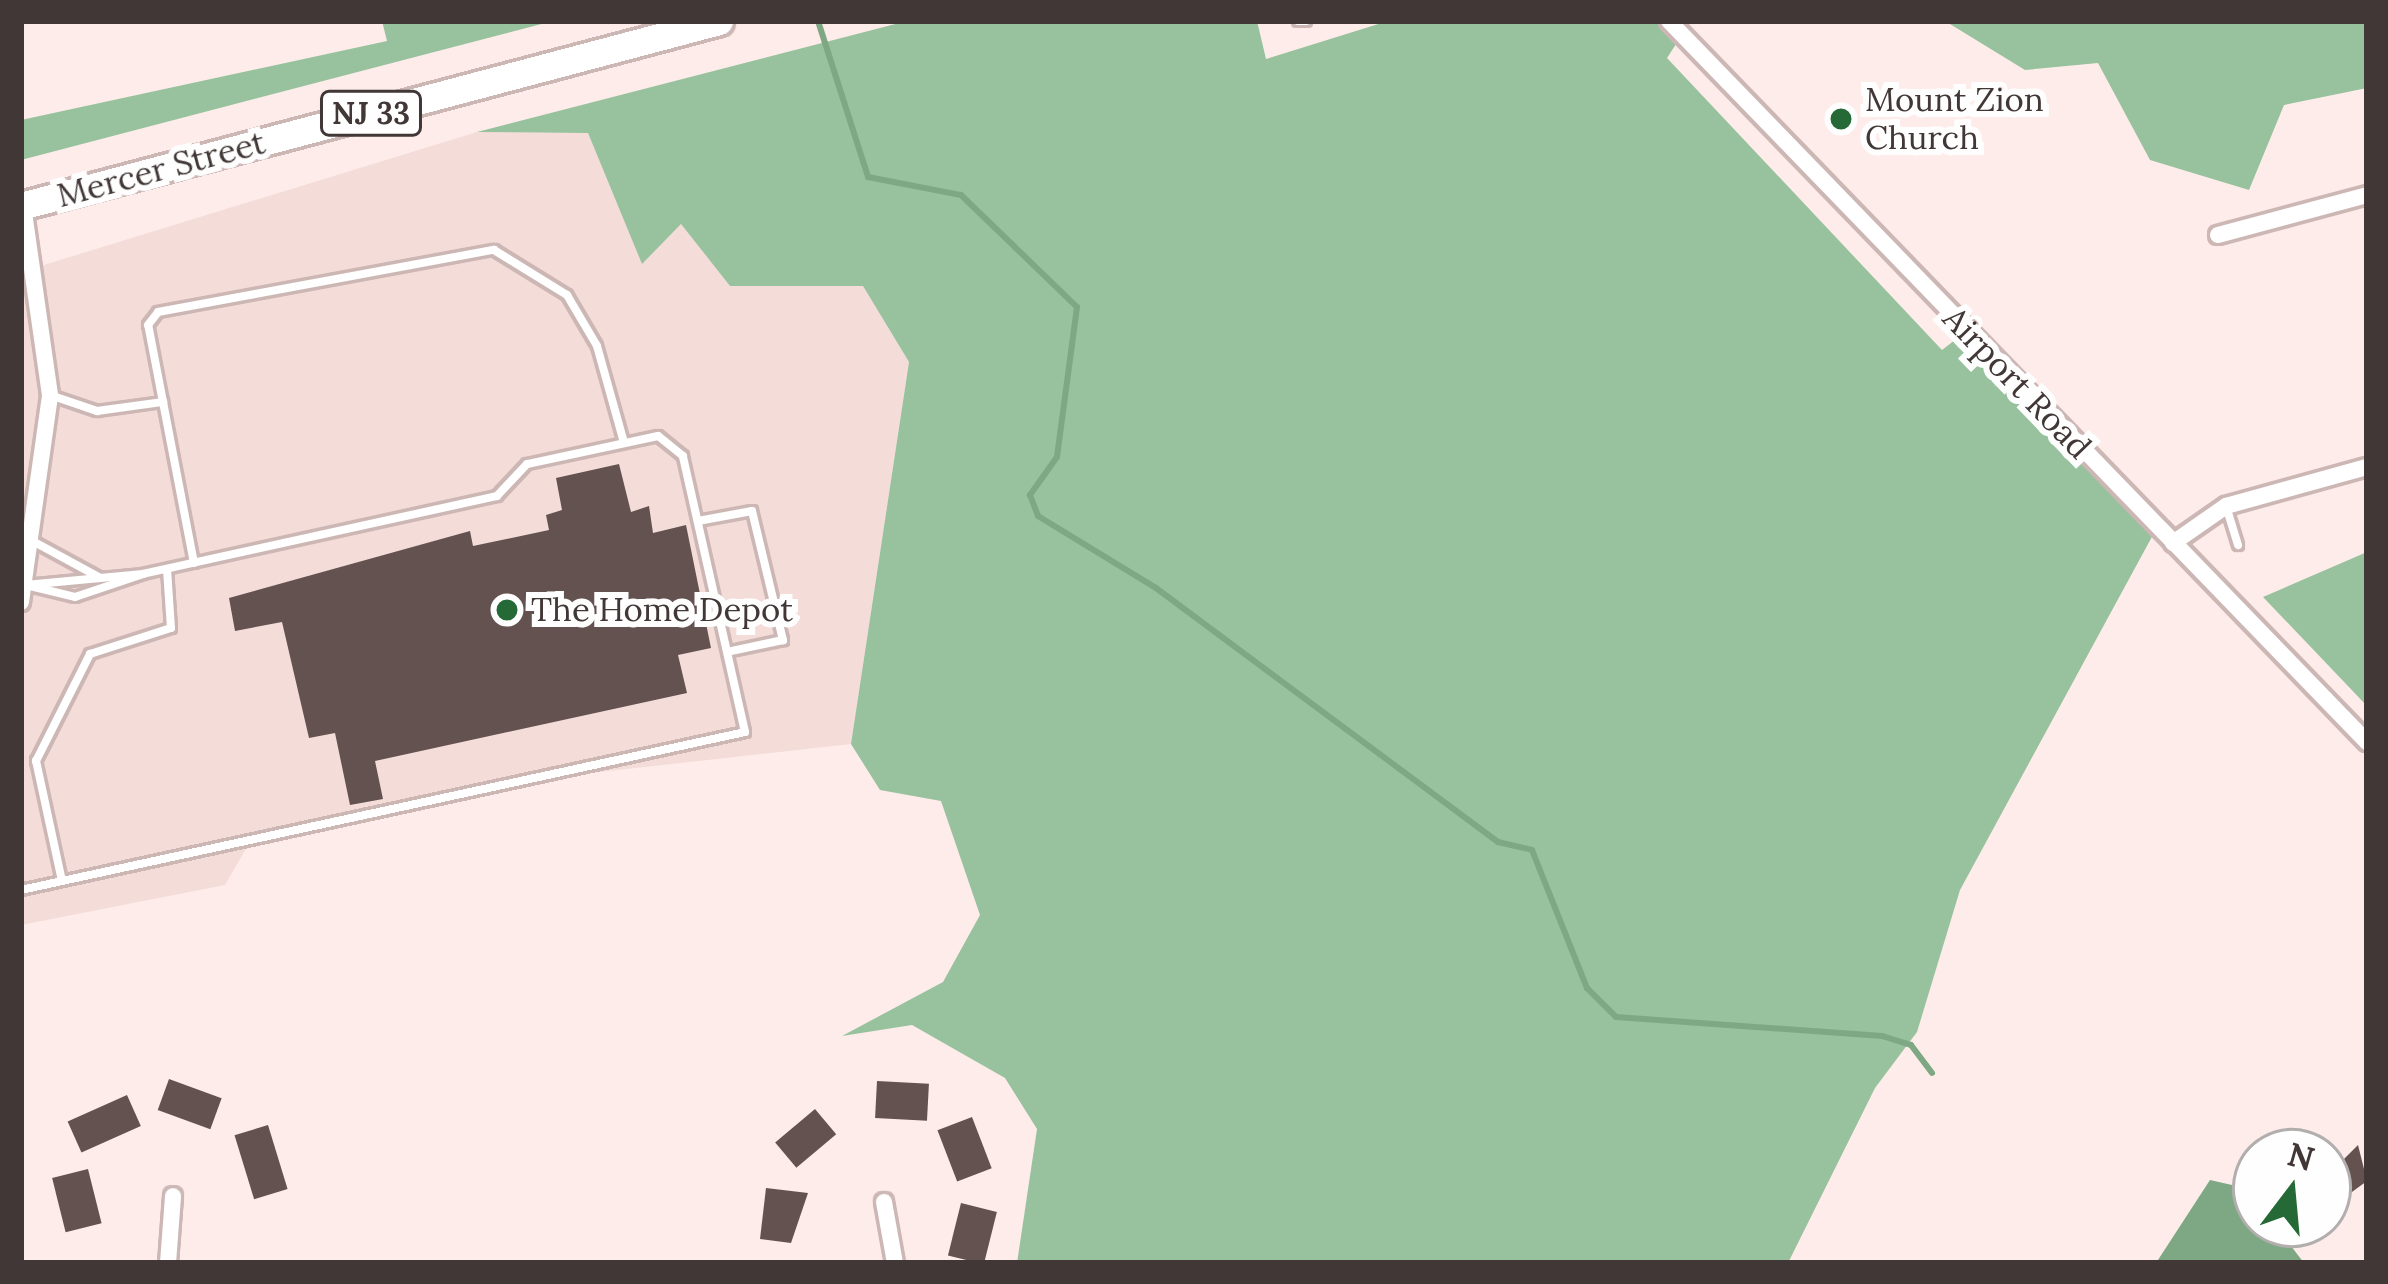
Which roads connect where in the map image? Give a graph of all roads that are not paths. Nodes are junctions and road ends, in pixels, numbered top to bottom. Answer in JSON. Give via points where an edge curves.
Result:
{"nodes":[{"id":1,"x":719,"y":21,"type":"edge"},
{"id":2,"x":1669,"y":21,"type":"edge"},
{"id":3,"x":2367,"y":195,"type":"edge"},
{"id":4,"x":22,"y":206,"type":"edge"},
{"id":5,"x":2218,"y":235,"type":"dead end"},
{"id":6,"x":50,"y":395,"type":"junction"},
{"id":7,"x":163,"y":401,"type":"junction"},
{"id":8,"x":623,"y":439,"type":"junction"},
{"id":9,"x":2367,"y":467,"type":"edge"},
{"id":10,"x":2226,"y":506,"type":"junction"},
{"id":11,"x":698,"y":521,"type":"junction"},
{"id":12,"x":36,"y":543,"type":"junction"},
{"id":13,"x":2173,"y":543,"type":"junction"},
{"id":14,"x":2238,"y":545,"type":"dead end"},
{"id":15,"x":194,"y":563,"type":"junction"},
{"id":16,"x":166,"y":569,"type":"junction"},
{"id":17,"x":143,"y":574,"type":"junction"},
{"id":18,"x":100,"y":578,"type":"junction"},
{"id":19,"x":22,"y":588,"type":"edge"},
{"id":20,"x":727,"y":652,"type":"junction"},
{"id":21,"x":2367,"y":742,"type":"edge"},
{"id":22,"x":62,"y":881,"type":"junction"},
{"id":23,"x":21,"y":890,"type":"edge"},
{"id":24,"x":173,"y":1196,"type":"dead end"},
{"id":25,"x":884,"y":1202,"type":"dead end"},
{"id":26,"x":168,"y":1263,"type":"edge"},
{"id":27,"x":895,"y":1263,"type":"edge"}],
"edges":[{"from":1,"to":4,"type":"main road","name":"Mercer Street","number":"NJ 33"},
{"from":2,"to":13,"type":"street","name":"Airport Road"},
{"from":3,"to":5,"type":"street"},
{"from":4,"to":6,"type":"street"},
{"from":6,"to":7,"type":"lane","via":[[97,411]]},
{"from":6,"to":12,"type":"street"},
{"from":7,"to":8,"type":"lane","via":[[148,325],[158,312],[480,248],[519,259],[567,295],[597,346]]},
{"from":7,"to":15,"type":"lane"},
{"from":8,"to":11,"type":"lane","via":[[673,442]]},
{"from":8,"to":15,"type":"lane","via":[[527,464],[497,496]]},
{"from":9,"to":10,"type":"street"},
{"from":10,"to":13,"type":"street"},
{"from":10,"to":14,"type":"lane"},
{"from":11,"to":20,"type":"lane"},
{"from":11,"to":20,"type":"lane","via":[[752,511],[782,640]]},
{"from":12,"to":18,"type":"lane"},
{"from":12,"to":19,"type":"street"},
{"from":13,"to":21,"type":"street","name":"Airport Road"},
{"from":15,"to":16,"type":"lane"},
{"from":16,"to":17,"type":"lane"},
{"from":16,"to":22,"type":"lane","via":[[171,628],[90,654],[36,760]]},
{"from":17,"to":18,"type":"lane"},
{"from":17,"to":19,"type":"lane","via":[[76,597]]},
{"from":18,"to":19,"type":"lane"},
{"from":20,"to":22,"type":"lane","via":[[745,732]]},
{"from":22,"to":23,"type":"lane"},
{"from":24,"to":26,"type":"street"},
{"from":25,"to":27,"type":"street"}]}
